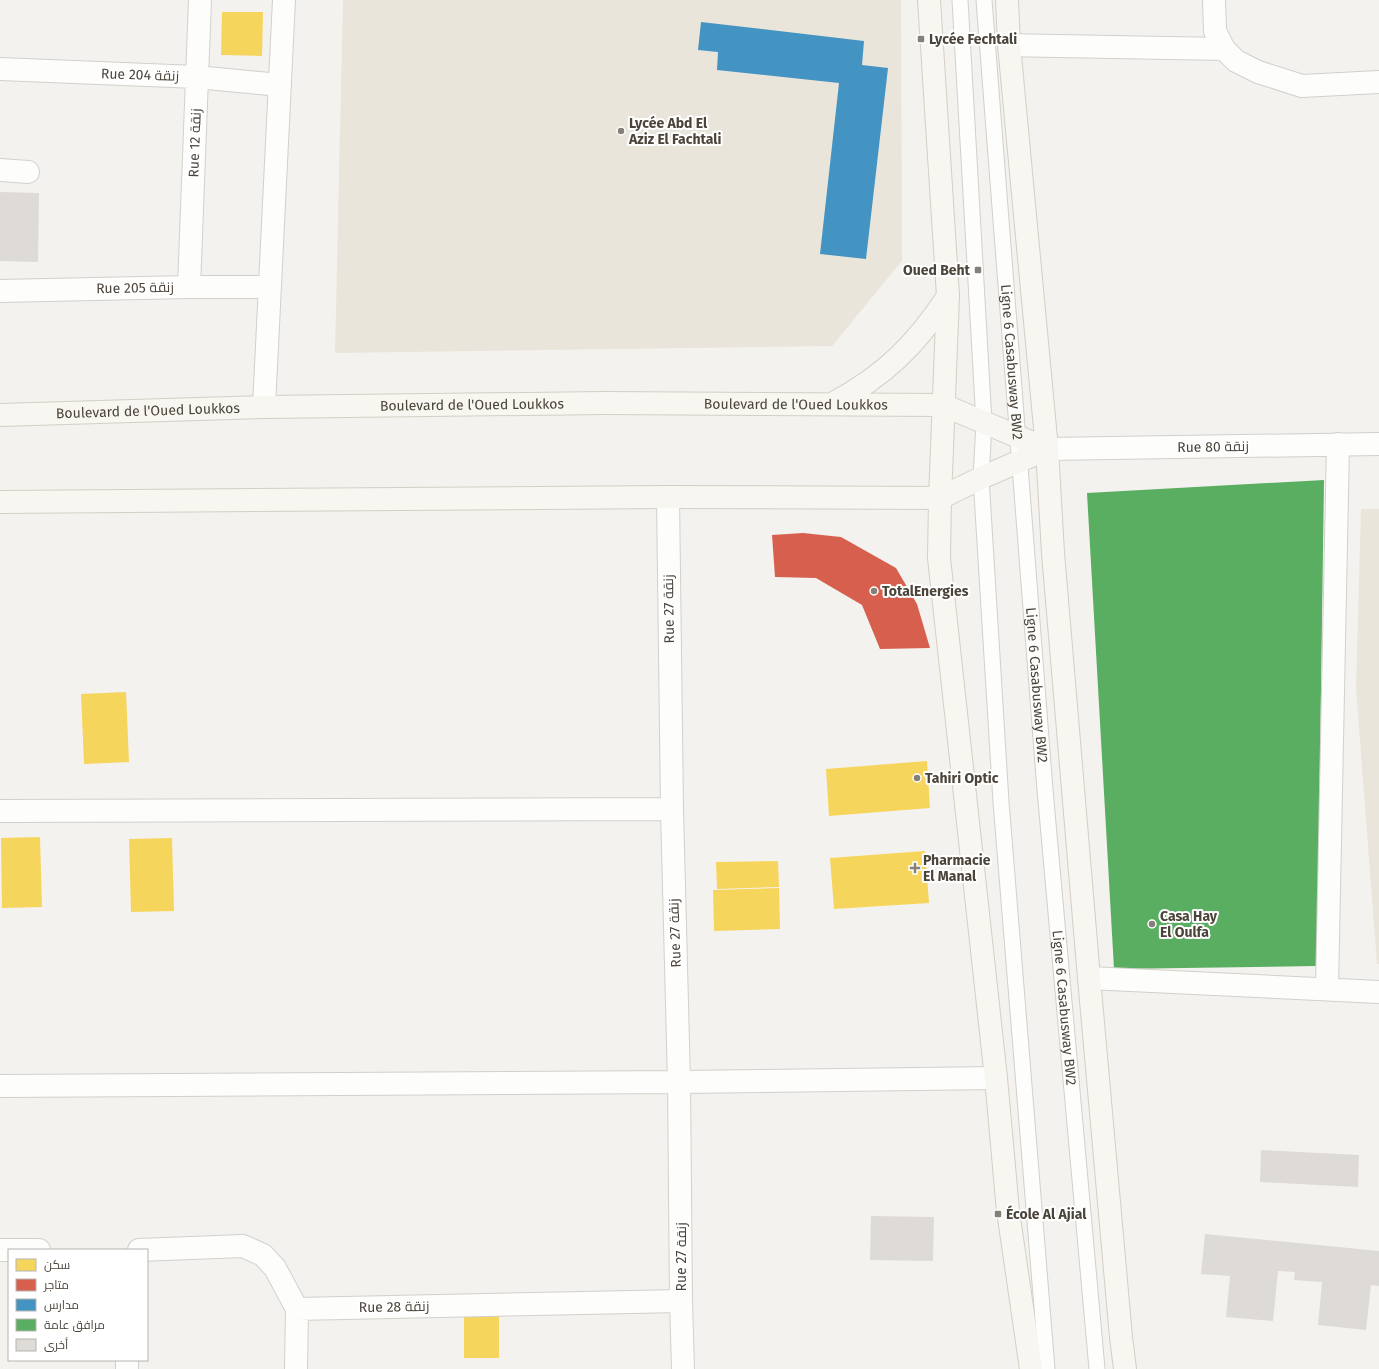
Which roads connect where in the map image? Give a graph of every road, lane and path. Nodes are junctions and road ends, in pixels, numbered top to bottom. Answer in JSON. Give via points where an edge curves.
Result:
{"nodes":[{"id":1,"x":200,"y":0,"type":"edge"},
{"id":2,"x":284,"y":0,"type":"edge"},
{"id":3,"x":929,"y":0,"type":"edge"},
{"id":4,"x":960,"y":0,"type":"edge"},
{"id":5,"x":984,"y":0,"type":"edge"},
{"id":6,"x":1007,"y":0,"type":"edge"},
{"id":7,"x":1214,"y":0,"type":"edge"},
{"id":8,"x":1009,"y":45,"type":"junction"},
{"id":9,"x":1224,"y":49,"type":"junction"},
{"id":10,"x":0,"y":69,"type":"edge"},
{"id":11,"x":197,"y":77,"type":"junction"},
{"id":12,"x":1379,"y":82,"type":"edge"},
{"id":13,"x":280,"y":85,"type":"junction"},
{"id":14,"x":0,"y":170,"type":"edge"},
{"id":15,"x":28,"y":172,"type":"dead end"},
{"id":16,"x":189,"y":287,"type":"junction"},
{"id":17,"x":270,"y":287,"type":"junction"},
{"id":18,"x":0,"y":291,"type":"edge"},
{"id":19,"x":948,"y":296,"type":"junction"},
{"id":20,"x":833,"y":404,"type":"junction"},
{"id":21,"x":944,"y":405,"type":"junction"},
{"id":22,"x":264,"y":407,"type":"junction"},
{"id":23,"x":0,"y":415,"type":"edge"},
{"id":24,"x":984,"y":422,"type":"junction"},
{"id":25,"x":1018,"y":437,"type":"junction"},
{"id":26,"x":1338,"y":444,"type":"junction"},
{"id":27,"x":1379,"y":444,"type":"edge"},
{"id":28,"x":1047,"y":449,"type":"junction"},
{"id":29,"x":1020,"y":462,"type":"junction"},
{"id":30,"x":981,"y":478,"type":"junction"},
{"id":31,"x":668,"y":497,"type":"junction"},
{"id":32,"x":940,"y":498,"type":"junction"},
{"id":33,"x":0,"y":502,"type":"edge"},
{"id":34,"x":672,"y":809,"type":"junction"},
{"id":35,"x":0,"y":811,"type":"edge"},
{"id":36,"x":1089,"y":978,"type":"junction"},
{"id":37,"x":1326,"y":989,"type":"junction"},
{"id":38,"x":1379,"y":992,"type":"edge"},
{"id":39,"x":996,"y":1078,"type":"junction"},
{"id":40,"x":679,"y":1082,"type":"junction"},
{"id":41,"x":0,"y":1086,"type":"edge"},
{"id":42,"x":148,"y":1250,"type":"edge"},
{"id":43,"x":681,"y":1301,"type":"junction"},
{"id":44,"x":297,"y":1308,"type":"junction"},
{"id":45,"x":1121,"y":1336,"type":"junction"},
{"id":46,"x":296,"y":1369,"type":"edge"},
{"id":47,"x":683,"y":1369,"type":"edge"},
{"id":48,"x":1031,"y":1369,"type":"edge"},
{"id":49,"x":1047,"y":1369,"type":"edge"},
{"id":50,"x":1097,"y":1369,"type":"edge"},
{"id":51,"x":1125,"y":1369,"type":"edge"},
{"id":52,"x":1138,"y":1369,"type":"edge"}],
"edges":[{"from":1,"to":11,"type":"street","name":"Rue 12 زنقة"},
{"from":2,"to":13,"type":"street"},
{"from":3,"to":19,"type":"main road"},
{"from":4,"to":24,"type":"lane"},
{"from":5,"to":25,"type":"lane","name":"Ligne 6 Casabusway BW2"},
{"from":6,"to":8,"type":"main road"},
{"from":7,"to":9,"type":"street","via":[[1215,31]]},
{"from":8,"to":9,"type":"street"},
{"from":8,"to":28,"type":"main road"},
{"from":9,"to":12,"type":"street","via":[[1236,61],[1258,72],[1302,86]]},
{"from":10,"to":11,"type":"street","name":"Rue 204 زنقة"},
{"from":11,"to":13,"type":"street","name":"Rue 204 زنقة"},
{"from":11,"to":16,"type":"street","name":"Rue 12 زنقة"},
{"from":13,"to":17,"type":"street"},
{"from":14,"to":15,"type":"street"},
{"from":16,"to":17,"type":"street","name":"Rue 205 زنقة"},
{"from":16,"to":18,"type":"street","name":"Rue 205 زنقة"},
{"from":17,"to":22,"type":"street"},
{"from":19,"to":20,"type":"main road","via":[[935,317],[902,354],[858,390]]},
{"from":19,"to":21,"type":"main road"},
{"from":20,"to":21,"type":"main road","name":"Boulevard de l'Oued Loukkos"},
{"from":20,"to":22,"type":"main road","name":"Boulevard de l'Oued Loukkos","via":[[604,403]]},
{"from":21,"to":24,"type":"main road"},
{"from":21,"to":32,"type":"main road"},
{"from":22,"to":23,"type":"main road","name":"Boulevard de l'Oued Loukkos"},
{"from":24,"to":25,"type":"main road"},
{"from":24,"to":30,"type":"lane"},
{"from":25,"to":28,"type":"main road"},
{"from":25,"to":29,"type":"lane","name":"Ligne 6 Casabusway BW2"},
{"from":26,"to":27,"type":"street","name":"Rue 80 زنقة"},
{"from":26,"to":28,"type":"street","name":"Rue 80 زنقة"},
{"from":26,"to":37,"type":"street"},
{"from":28,"to":29,"type":"main road"},
{"from":28,"to":36,"type":"main road"},
{"from":29,"to":30,"type":"main road"},
{"from":29,"to":50,"type":"lane","name":"Ligne 6 Casabusway BW2","via":[[1045,790]]},
{"from":30,"to":32,"type":"main road"},
{"from":30,"to":49,"type":"lane","via":[[1001,802]]},
{"from":31,"to":32,"type":"main road"},
{"from":31,"to":33,"type":"main road"},
{"from":31,"to":34,"type":"street","name":"Rue 27 زنقة"},
{"from":32,"to":39,"type":"main road","via":[[940,558]]},
{"from":34,"to":35,"type":"street"},
{"from":34,"to":40,"type":"street","name":"Rue 27 زنقة"},
{"from":36,"to":37,"type":"street"},
{"from":36,"to":45,"type":"main road"},
{"from":37,"to":38,"type":"street"},
{"from":39,"to":40,"type":"street"},
{"from":39,"to":48,"type":"main road","via":[[1008,1211]]},
{"from":40,"to":41,"type":"street"},
{"from":40,"to":43,"type":"street","name":"Rue 27 زنقة"},
{"from":42,"to":44,"type":"street","via":[[243,1246],[263,1255],[275,1268]]},
{"from":43,"to":44,"type":"street","name":"Rue 28 زنقة"},
{"from":43,"to":47,"type":"street","name":"Rue 27 زنقة"},
{"from":44,"to":46,"type":"street"},
{"from":45,"to":51,"type":"main road"},
{"from":45,"to":52,"type":"main road"}]}
